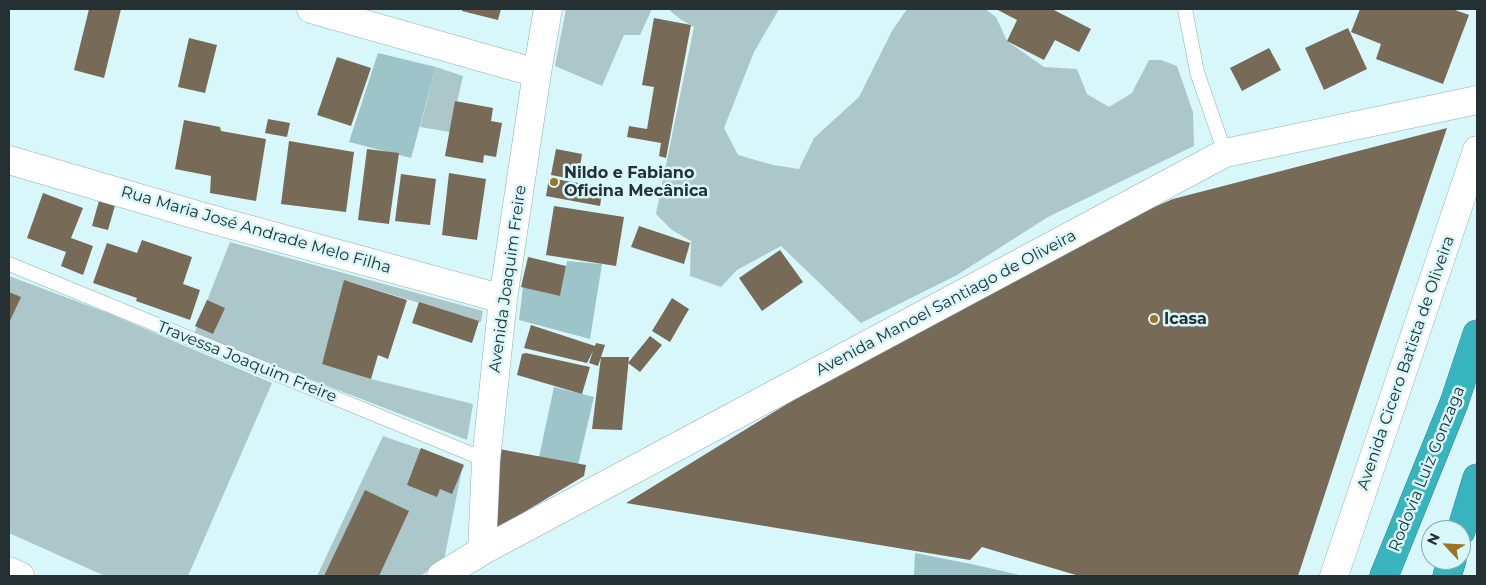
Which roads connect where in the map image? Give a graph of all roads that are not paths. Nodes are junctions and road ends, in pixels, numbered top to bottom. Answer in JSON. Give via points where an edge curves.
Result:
{"nodes":[{"id":1,"x":311,"y":9,"type":"edge"},
{"id":2,"x":548,"y":9,"type":"edge"},
{"id":3,"x":1185,"y":9,"type":"edge"},
{"id":4,"x":536,"y":73,"type":"junction"},
{"id":5,"x":1477,"y":100,"type":"edge"},
{"id":6,"x":1477,"y":150,"type":"edge"},
{"id":7,"x":1226,"y":153,"type":"junction"},
{"id":8,"x":9,"y":160,"type":"edge"},
{"id":9,"x":9,"y":264,"type":"edge"},
{"id":10,"x":503,"y":299,"type":"junction"},
{"id":11,"x":1477,"y":334,"type":"edge"},
{"id":12,"x":486,"y":460,"type":"junction"},
{"id":13,"x":1477,"y":478,"type":"edge"},
{"id":14,"x":1464,"y":520,"type":"edge"},
{"id":15,"x":482,"y":551,"type":"junction"},
{"id":16,"x":9,"y":571,"type":"edge"},
{"id":17,"x":20,"y":576,"type":"edge"},
{"id":18,"x":441,"y":576,"type":"edge"},
{"id":19,"x":1334,"y":576,"type":"edge"},
{"id":20,"x":1384,"y":576,"type":"edge"}],
"edges":[{"from":1,"to":4,"type":"street"},
{"from":2,"to":4,"type":"street","name":"Avenida Joaquim Freire"},
{"from":3,"to":7,"type":"lane","via":[[1197,72]]},
{"from":4,"to":10,"type":"street","name":"Avenida Joaquim Freire"},
{"from":5,"to":7,"type":"street","name":"Avenida Manoel Santiago de Oliveira"},
{"from":6,"to":19,"type":"street","name":"Avenida Cicero Batista de Oliveira"},
{"from":7,"to":15,"type":"street","name":"Avenida Manoel Santiago de Oliveira"},
{"from":8,"to":10,"type":"street","name":"Rua Maria José Andrade Melo Filha"},
{"from":9,"to":12,"type":"lane","name":"Travessa Joaquim Freire"},
{"from":10,"to":12,"type":"street","name":"Avenida Joaquim Freire"},
{"from":11,"to":20,"type":"highway","name":"Rodovia Luiz Gonzaga","via":[[1454,403]]},
{"from":12,"to":15,"type":"street","name":"Avenida Joaquim Freire"},
{"from":13,"to":14,"type":"highway"},
{"from":15,"to":18,"type":"street","name":"Avenida Manoel Santiago de Oliveira"},
{"from":16,"to":17,"type":"street"}]}
